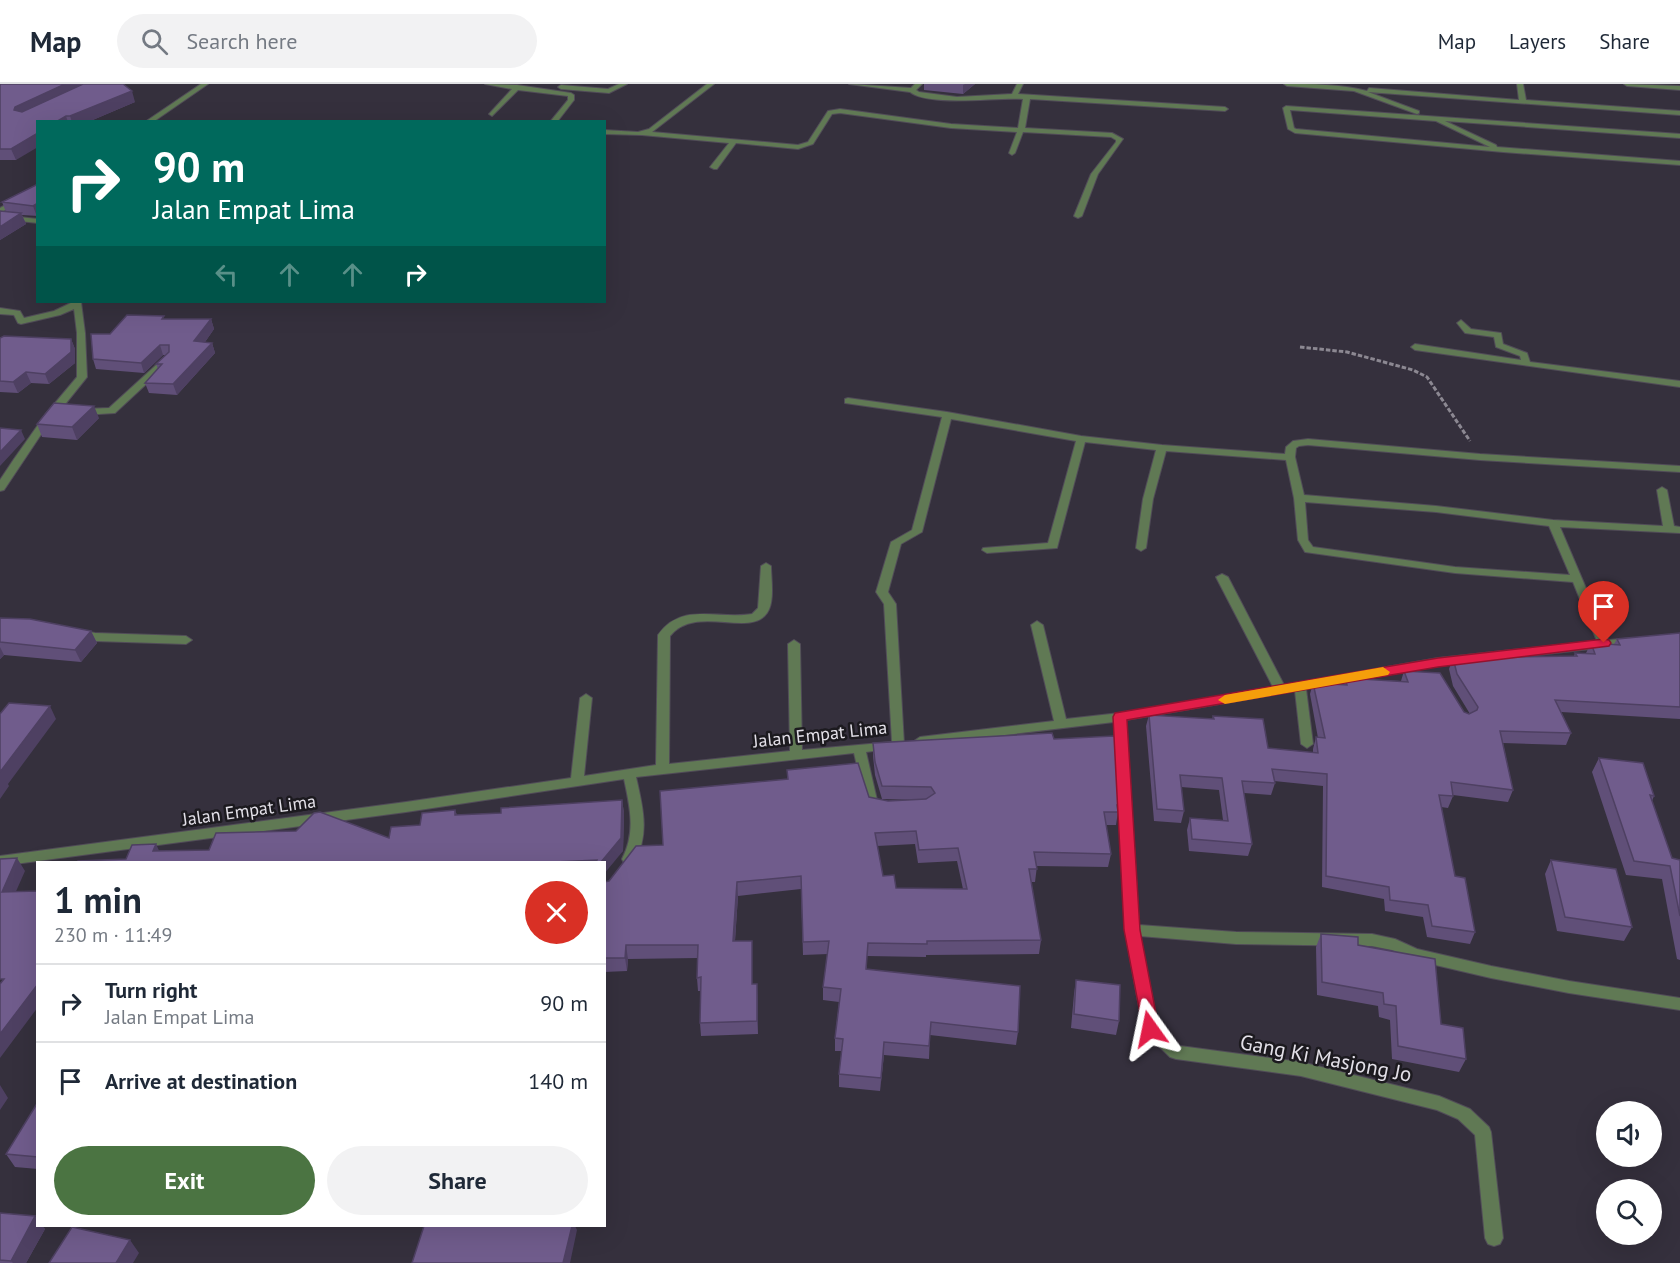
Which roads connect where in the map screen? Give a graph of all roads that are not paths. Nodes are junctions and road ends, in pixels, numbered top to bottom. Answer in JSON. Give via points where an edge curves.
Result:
{"nodes":[{"id":1,"x":205,"y":84,"type":"edge"},
{"id":2,"x":488,"y":84,"type":"edge"},
{"id":3,"x":624,"y":84,"type":"edge"},
{"id":4,"x":711,"y":84,"type":"edge"},
{"id":5,"x":852,"y":84,"type":"edge"},
{"id":6,"x":919,"y":84,"type":"edge"},
{"id":7,"x":1020,"y":84,"type":"edge"},
{"id":8,"x":1287,"y":84,"type":"edge"},
{"id":9,"x":1340,"y":84,"type":"edge"},
{"id":10,"x":1520,"y":84,"type":"edge"},
{"id":11,"x":1627,"y":84,"type":"edge"},
{"id":12,"x":517,"y":87,"type":"junction"},
{"id":13,"x":1379,"y":87,"type":"edge"},
{"id":14,"x":560,"y":88,"type":"edge"},
{"id":15,"x":1355,"y":89,"type":"junction"},
{"id":16,"x":1679,"y":89,"type":"edge"},
{"id":17,"x":912,"y":90,"type":"junction"},
{"id":18,"x":1014,"y":96,"type":"junction"},
{"id":19,"x":1027,"y":97,"type":"junction"},
{"id":20,"x":1523,"y":102,"type":"junction"},
{"id":21,"x":1225,"y":109,"type":"dead end"},
{"id":22,"x":1680,"y":113,"type":"edge"},
{"id":23,"x":492,"y":114,"type":"dead end"},
{"id":24,"x":1431,"y":117,"type":"junction"},
{"id":25,"x":151,"y":120,"type":"edge"},
{"id":26,"x":555,"y":120,"type":"edge"},
{"id":27,"x":1021,"y":129,"type":"junction"},
{"id":28,"x":606,"y":132,"type":"edge"},
{"id":29,"x":643,"y":133,"type":"junction"},
{"id":30,"x":1680,"y":136,"type":"edge"},
{"id":31,"x":734,"y":141,"type":"junction"},
{"id":32,"x":1503,"y":150,"type":"junction"},
{"id":33,"x":1012,"y":153,"type":"dead end"},
{"id":34,"x":1680,"y":163,"type":"edge"},
{"id":35,"x":714,"y":167,"type":"dead end"},
{"id":36,"x":36,"y":190,"type":"edge"},
{"id":37,"x":0,"y":211,"type":"edge"},
{"id":38,"x":1078,"y":216,"type":"dead end"},
{"id":39,"x":0,"y":217,"type":"edge"},
{"id":40,"x":36,"y":221,"type":"edge"},
{"id":41,"x":76,"y":303,"type":"edge"},
{"id":42,"x":0,"y":311,"type":"edge"},
{"id":43,"x":1461,"y":322,"type":"dead end"},
{"id":44,"x":1415,"y":347,"type":"dead end"},
{"id":45,"x":168,"y":359,"type":"edge"},
{"id":46,"x":1526,"y":364,"type":"junction"},
{"id":47,"x":1680,"y":384,"type":"edge"},
{"id":48,"x":848,"y":401,"type":"dead end"},
{"id":49,"x":52,"y":409,"type":"junction"},
{"id":50,"x":947,"y":415,"type":"junction"},
{"id":51,"x":1081,"y":439,"type":"junction"},
{"id":52,"x":1162,"y":448,"type":"junction"},
{"id":53,"x":1290,"y":457,"type":"junction"},
{"id":54,"x":1680,"y":469,"type":"edge"},
{"id":55,"x":0,"y":488,"type":"edge"},
{"id":56,"x":1662,"y":490,"type":"dead end"},
{"id":57,"x":1299,"y":498,"type":"junction"},
{"id":58,"x":1553,"y":522,"type":"junction"},
{"id":59,"x":1675,"y":530,"type":"edge"},
{"id":60,"x":1141,"y":548,"type":"dead end"},
{"id":61,"x":987,"y":550,"type":"dead end"},
{"id":62,"x":766,"y":566,"type":"dead end"},
{"id":63,"x":1222,"y":577,"type":"dead end"},
{"id":64,"x":1576,"y":579,"type":"junction"},
{"id":65,"x":1037,"y":625,"type":"dead end"},
{"id":66,"x":64,"y":631,"type":"edge"},
{"id":67,"x":1647,"y":639,"type":"edge"},
{"id":68,"x":186,"y":640,"type":"dead end"},
{"id":69,"x":1604,"y":643,"type":"junction"},
{"id":70,"x":794,"y":644,"type":"dead end"},
{"id":71,"x":1300,"y":686,"type":"junction"},
{"id":72,"x":1280,"y":690,"type":"junction"},
{"id":73,"x":586,"y":698,"type":"dead end"},
{"id":74,"x":1120,"y":717,"type":"junction"},
{"id":75,"x":1061,"y":725,"type":"junction"},
{"id":76,"x":898,"y":744,"type":"junction"},
{"id":77,"x":1307,"y":744,"type":"dead end"},
{"id":78,"x":858,"y":748,"type":"junction"},
{"id":79,"x":796,"y":756,"type":"junction"},
{"id":80,"x":662,"y":769,"type":"junction"},
{"id":81,"x":629,"y":774,"type":"junction"},
{"id":82,"x":577,"y":782,"type":"junction"},
{"id":83,"x":899,"y":807,"type":"edge"},
{"id":84,"x":0,"y":861,"type":"edge"},
{"id":85,"x":620,"y":871,"type":"edge"},
{"id":86,"x":1132,"y":930,"type":"junction"},
{"id":87,"x":1680,"y":1004,"type":"edge"},
{"id":88,"x":1494,"y":1238,"type":"dead end"}],
"edges":[{"from":1,"to":25,"type":"street"},
{"from":2,"to":12,"type":"street"},
{"from":3,"to":14,"type":"street","via":[[609,91]]},
{"from":4,"to":29,"type":"street"},
{"from":5,"to":17,"type":"street"},
{"from":6,"to":17,"type":"street"},
{"from":7,"to":18,"type":"street"},
{"from":8,"to":15,"type":"street"},
{"from":9,"to":15,"type":"street"},
{"from":10,"to":20,"type":"street"},
{"from":11,"to":16,"type":"street"},
{"from":12,"to":14,"type":"street"},
{"from":12,"to":23,"type":"street"},
{"from":13,"to":15,"type":"street"},
{"from":13,"to":20,"type":"street"},
{"from":14,"to":26,"type":"street","via":[[572,97]]},
{"from":15,"to":24,"type":"street"},
{"from":17,"to":18,"type":"street","via":[[957,99]]},
{"from":18,"to":19,"type":"street"},
{"from":19,"to":21,"type":"street"},
{"from":19,"to":27,"type":"street"},
{"from":20,"to":22,"type":"street"},
{"from":24,"to":30,"type":"street"},
{"from":24,"to":32,"type":"street"},
{"from":24,"to":32,"type":"street","via":[[1286,108],[1295,131]]},
{"from":27,"to":31,"type":"street","via":[[951,126],[840,111],[830,112],[813,141],[803,146]]},
{"from":27,"to":33,"type":"street"},
{"from":27,"to":38,"type":"street","via":[[1101,133],[1120,139],[1095,174]]},
{"from":28,"to":29,"type":"street"},
{"from":29,"to":31,"type":"street"},
{"from":31,"to":35,"type":"street"},
{"from":32,"to":34,"type":"street"},
{"from":36,"to":37,"type":"street"},
{"from":39,"to":40,"type":"street"},
{"from":41,"to":42,"type":"street","via":[[57,313],[21,321],[17,313]]},
{"from":41,"to":49,"type":"street","via":[[82,377]]},
{"from":43,"to":46,"type":"street","via":[[1468,331],[1498,334],[1499,345],[1524,355]]},
{"from":44,"to":46,"type":"street"},
{"from":45,"to":49,"type":"street","via":[[112,411]]},
{"from":46,"to":47,"type":"street"},
{"from":48,"to":50,"type":"street"},
{"from":49,"to":55,"type":"street"},
{"from":50,"to":51,"type":"street"},
{"from":50,"to":76,"type":"street","via":[[917,532],[896,542],[883,584],[882,592],[890,604]]},
{"from":51,"to":52,"type":"street"},
{"from":51,"to":61,"type":"street","via":[[1053,546]]},
{"from":52,"to":53,"type":"street"},
{"from":52,"to":60,"type":"street","via":[[1148,499]]},
{"from":53,"to":54,"type":"street","via":[[1291,447],[1308,442]]},
{"from":53,"to":57,"type":"street"},
{"from":56,"to":59,"type":"street"},
{"from":57,"to":58,"type":"street"},
{"from":57,"to":64,"type":"street","via":[[1303,540],[1309,550],[1455,570]]},
{"from":58,"to":59,"type":"street"},
{"from":58,"to":64,"type":"street"},
{"from":62,"to":80,"type":"street","via":[[763,609],[758,615],[686,618],[666,629]]},
{"from":63,"to":72,"type":"street"},
{"from":64,"to":69,"type":"street"},
{"from":65,"to":75,"type":"street"},
{"from":66,"to":68,"type":"street","via":[[95,637]]},
{"from":67,"to":69,"type":"street","name":"Jalan Empat Lima"},
{"from":69,"to":71,"type":"street","name":"Jalan Empat Lima"},
{"from":70,"to":79,"type":"street"},
{"from":71,"to":72,"type":"street","name":"Jalan Empat Lima"},
{"from":71,"to":77,"type":"street"},
{"from":72,"to":74,"type":"street","name":"Jalan Empat Lima"},
{"from":73,"to":82,"type":"street"},
{"from":74,"to":75,"type":"street","name":"Jalan Empat Lima"},
{"from":74,"to":86,"type":"street","name":"Gang Ki Masjong Jo"},
{"from":75,"to":76,"type":"street","name":"Jalan Empat Lima"},
{"from":76,"to":78,"type":"street","name":"Jalan Empat Lima"},
{"from":78,"to":79,"type":"street","name":"Jalan Empat Lima"},
{"from":78,"to":83,"type":"street","via":[[874,805]]},
{"from":79,"to":80,"type":"street","name":"Jalan Empat Lima"},
{"from":80,"to":81,"type":"street","name":"Jalan Empat Lima"},
{"from":81,"to":82,"type":"street","name":"Jalan Empat Lima"},
{"from":81,"to":85,"type":"street","via":[[637,808],[638,838],[636,848]]},
{"from":82,"to":84,"type":"street","name":"Jalan Empat Lima"},
{"from":86,"to":87,"type":"street","via":[[1236,938],[1372,940],[1468,967]]},
{"from":86,"to":88,"type":"street","name":"Gang Ki Masjong Jo","via":[[1150,1029],[1176,1052],[1301,1070],[1439,1103],[1464,1113],[1483,1132]]}]}
